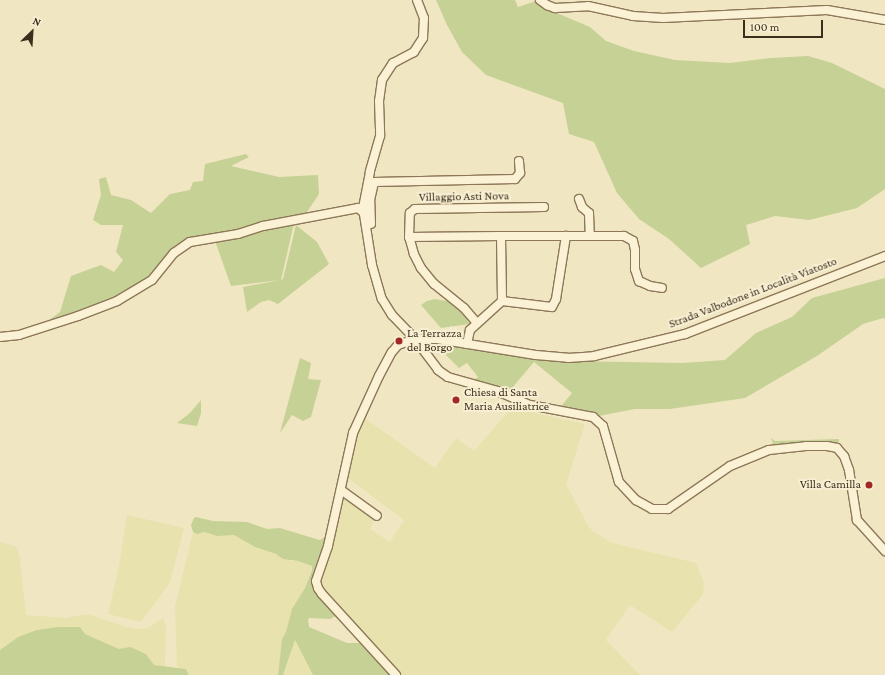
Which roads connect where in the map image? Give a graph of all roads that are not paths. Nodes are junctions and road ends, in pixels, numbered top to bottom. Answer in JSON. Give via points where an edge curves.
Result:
{"nodes":[{"id":1,"x":418,"y":0,"type":"edge"},
{"id":2,"x":540,"y":0,"type":"edge"},
{"id":3,"x":885,"y":20,"type":"edge"},
{"id":4,"x":519,"y":161,"type":"dead end"},
{"id":5,"x":578,"y":199,"type":"dead end"},
{"id":6,"x":544,"y":208,"type":"dead end"},
{"id":7,"x":364,"y":213,"type":"junction"},
{"id":8,"x":501,"y":236,"type":"junction"},
{"id":9,"x":566,"y":236,"type":"junction"},
{"id":10,"x":590,"y":236,"type":"junction"},
{"id":11,"x":409,"y":237,"type":"junction"},
{"id":12,"x":369,"y":248,"type":"junction"},
{"id":13,"x":885,"y":256,"type":"edge"},
{"id":14,"x":662,"y":288,"type":"dead end"},
{"id":15,"x":502,"y":301,"type":"junction"},
{"id":16,"x":477,"y":323,"type":"junction"},
{"id":17,"x":0,"y":336,"type":"edge"},
{"id":18,"x":415,"y":339,"type":"junction"},
{"id":19,"x":467,"y":344,"type":"junction"},
{"id":20,"x":340,"y":490,"type":"junction"},
{"id":21,"x":378,"y":516,"type":"dead end"},
{"id":22,"x":885,"y":551,"type":"edge"},
{"id":23,"x":396,"y":675,"type":"edge"}],
"edges":[{"from":1,"to":7,"type":"street","via":[[424,18],[423,38],[414,52],[392,63],[380,85],[380,136],[367,186]]},
{"from":2,"to":3,"type":"street","via":[[555,8],[588,6],[633,16],[662,18],[828,10]]},
{"from":4,"to":12,"type":"street","via":[[520,173],[515,179],[374,182],[370,200],[372,236]]},
{"from":5,"to":10,"type":"street","via":[[589,213]]},
{"from":6,"to":11,"type":"street","name":"Villaggio Asti Nova","via":[[415,209],[410,213]]},
{"from":7,"to":12,"type":"street"},
{"from":7,"to":17,"type":"street","via":[[358,208],[190,242],[174,253],[152,280],[111,304],[25,333]]},
{"from":8,"to":9,"type":"street"},
{"from":8,"to":11,"type":"street"},
{"from":8,"to":15,"type":"street"},
{"from":9,"to":10,"type":"street"},
{"from":9,"to":15,"type":"street","via":[[556,299],[552,307]]},
{"from":10,"to":14,"type":"street","via":[[624,236],[632,241],[639,281]]},
{"from":11,"to":16,"type":"street","name":"Villaggio Asti Nova","via":[[421,268],[434,284],[464,308]]},
{"from":12,"to":18,"type":"street","via":[[386,306]]},
{"from":13,"to":19,"type":"street","name":"Strada Valbodone in Località Viatosto","via":[[685,334],[594,356],[557,357]]},
{"from":15,"to":16,"type":"street"},
{"from":16,"to":19,"type":"street","via":[[470,330]]},
{"from":18,"to":19,"type":"street","name":"Strada Valbodone in Località Viatosto","via":[[437,339]]},
{"from":18,"to":20,"type":"street","via":[[398,345],[379,376],[353,433]]},
{"from":18,"to":22,"type":"street","via":[[438,370],[448,377],[496,390],[530,405],[593,417],[603,426],[619,482],[636,500],[652,509],[668,509],[730,466],[769,450],[806,446],[837,448],[844,456],[849,470],[857,520]]},
{"from":20,"to":21,"type":"street"},
{"from":20,"to":23,"type":"street","via":[[317,584],[327,599]]}]}
